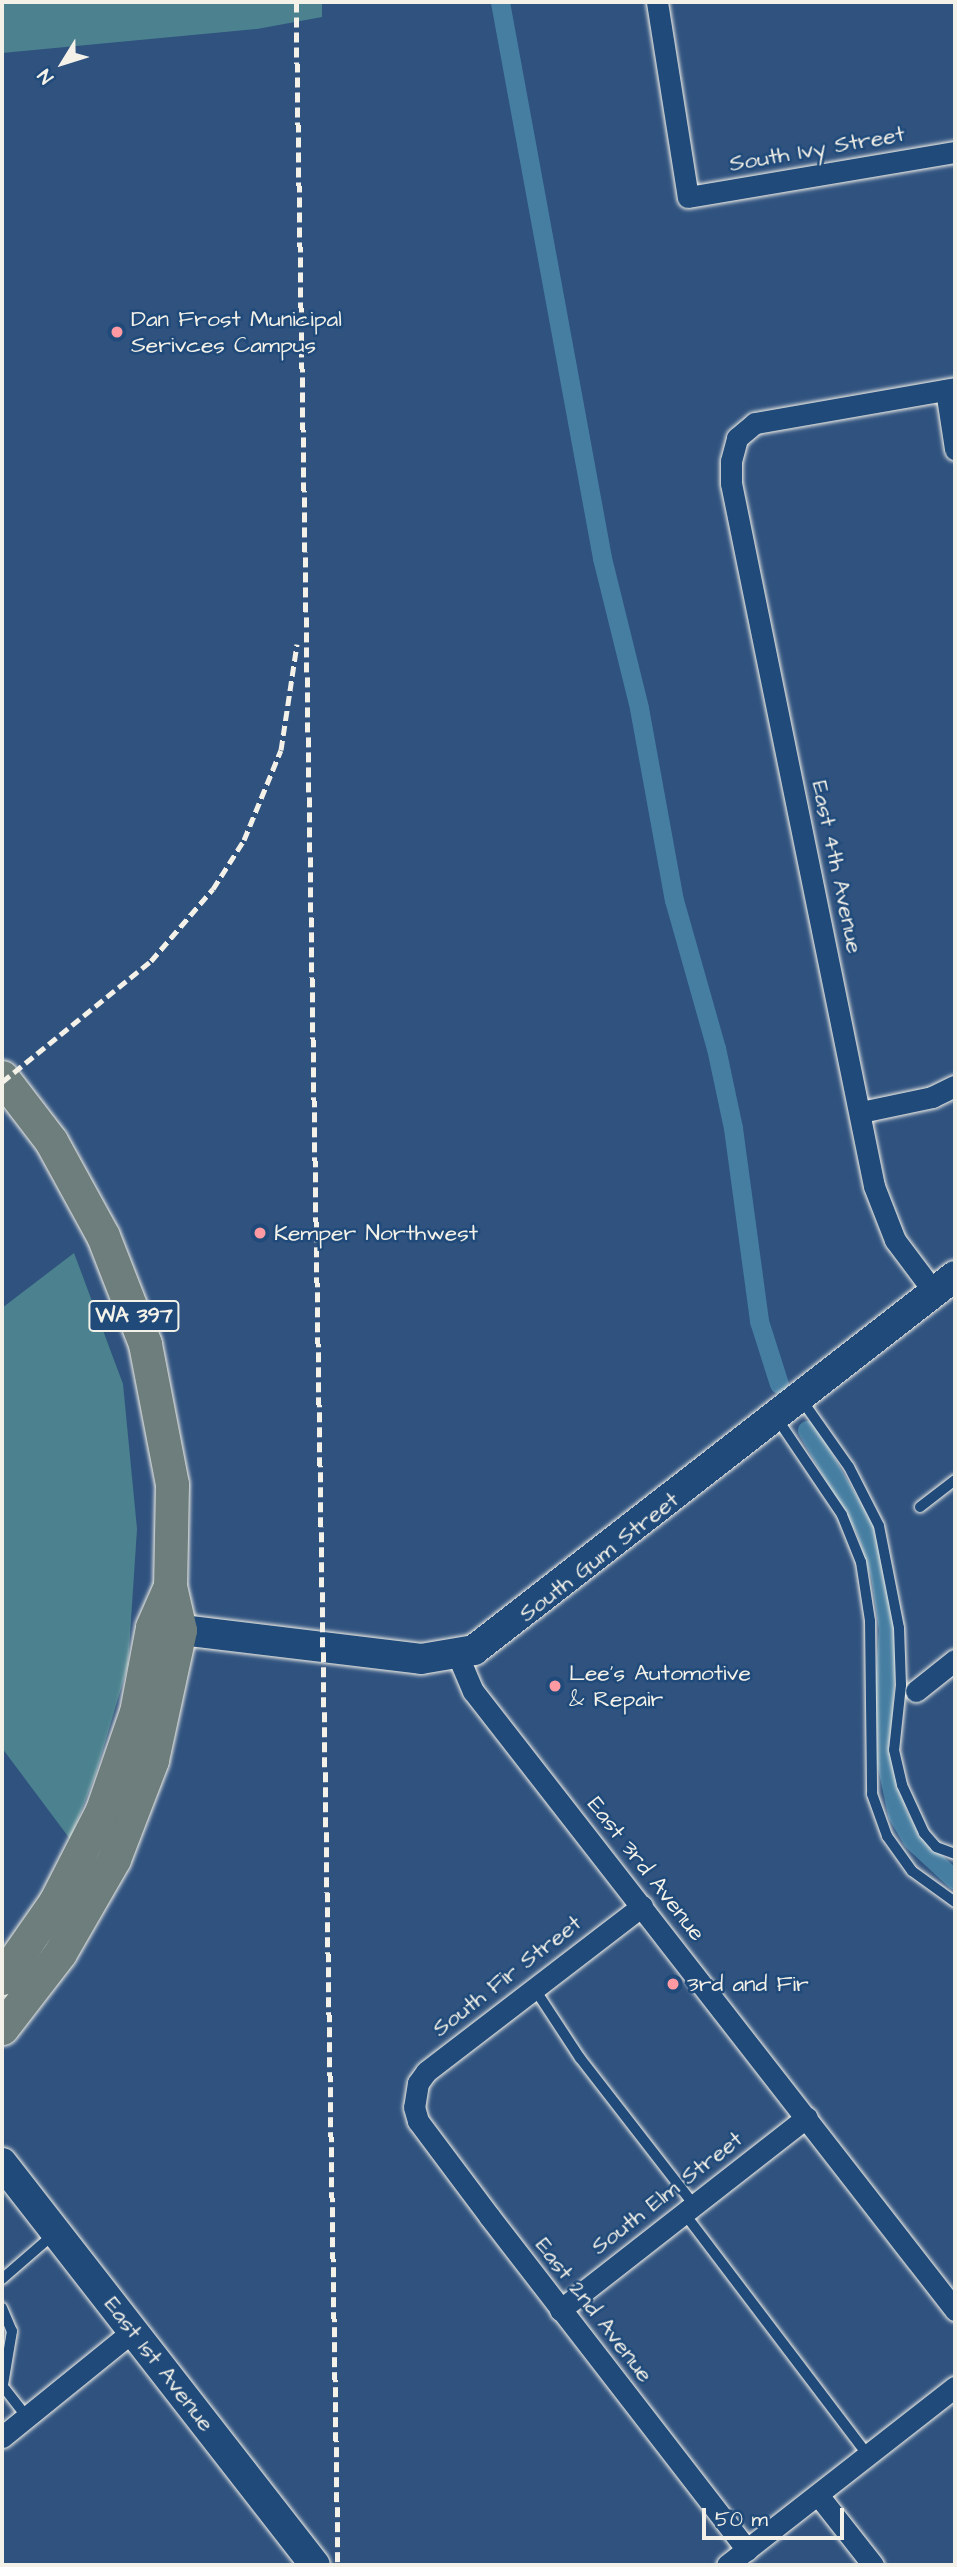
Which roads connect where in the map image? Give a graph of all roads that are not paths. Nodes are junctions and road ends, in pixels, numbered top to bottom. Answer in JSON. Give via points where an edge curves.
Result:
{"nodes":[{"id":1,"x":657,"y":2,"type":"edge"},
{"id":2,"x":955,"y":152,"type":"edge"},
{"id":3,"x":951,"y":389,"type":"edge"},
{"id":4,"x":955,"y":449,"type":"edge"},
{"id":5,"x":2,"y":1077,"type":"edge"},
{"id":6,"x":955,"y":1086,"type":"edge"},
{"id":7,"x":860,"y":1112,"type":"junction"},
{"id":8,"x":945,"y":1284,"type":"edge"},
{"id":9,"x":800,"y":1397,"type":"junction"},
{"id":10,"x":776,"y":1417,"type":"junction"},
{"id":11,"x":955,"y":1480,"type":"edge"},
{"id":12,"x":920,"y":1507,"type":"dead end"},
{"id":13,"x":166,"y":1629,"type":"junction"},
{"id":14,"x":458,"y":1656,"type":"junction"},
{"id":15,"x":955,"y":1660,"type":"edge"},
{"id":16,"x":908,"y":1693,"type":"junction"},
{"id":17,"x":955,"y":1854,"type":"edge"},
{"id":18,"x":955,"y":1902,"type":"edge"},
{"id":19,"x":642,"y":1906,"type":"junction"},
{"id":20,"x":2,"y":1979,"type":"edge"},
{"id":21,"x":534,"y":1988,"type":"junction"},
{"id":22,"x":2,"y":2028,"type":"edge"},
{"id":23,"x":415,"y":2095,"type":"joint"},
{"id":24,"x":807,"y":2117,"type":"junction"},
{"id":25,"x":2,"y":2164,"type":"edge"},
{"id":26,"x":689,"y":2209,"type":"junction"},
{"id":27,"x":56,"y":2232,"type":"junction"},
{"id":28,"x":2,"y":2279,"type":"edge"},
{"id":29,"x":2,"y":2308,"type":"edge"},
{"id":30,"x":560,"y":2310,"type":"junction"},
{"id":31,"x":955,"y":2310,"type":"edge"},
{"id":32,"x":134,"y":2330,"type":"junction"},
{"id":33,"x":955,"y":2388,"type":"edge"},
{"id":34,"x":3,"y":2390,"type":"edge"},
{"id":35,"x":27,"y":2417,"type":"junction"},
{"id":36,"x":2,"y":2437,"type":"edge"},
{"id":37,"x":868,"y":2455,"type":"junction"},
{"id":38,"x":817,"y":2495,"type":"junction"},
{"id":39,"x":747,"y":2550,"type":"junction"},
{"id":40,"x":315,"y":2565,"type":"edge"},
{"id":41,"x":727,"y":2565,"type":"edge"},
{"id":42,"x":873,"y":2565,"type":"edge"}],
"edges":[{"from":1,"to":2,"type":"street","name":"South Ivy Street","via":[[688,197]]},
{"from":3,"to":4,"type":"street"},
{"from":3,"to":7,"type":"street","name":"East 4th Avenue","via":[[755,423],[737,438],[731,483]]},
{"from":5,"to":13,"type":"main road","number":"WA 397","via":[[51,1141],[103,1236],[145,1344],[172,1484]]},
{"from":6,"to":7,"type":"street","via":[[932,1097]]},
{"from":7,"to":8,"type":"street","name":"East 4th Avenue","via":[[882,1212],[895,1240]]},
{"from":8,"to":9,"type":"main road","name":"South Gum Street"},
{"from":9,"to":10,"type":"main road","name":"South Gum Street"},
{"from":9,"to":16,"type":"lane","via":[[849,1467],[879,1526]]},
{"from":10,"to":14,"type":"main road","name":"South Gum Street","via":[[498,1636]]},
{"from":10,"to":18,"type":"lane","via":[[842,1515],[861,1562],[870,1620],[872,1794],[887,1836],[912,1871]]},
{"from":11,"to":12,"type":"lane"},
{"from":13,"to":14,"type":"main road","name":"South Gum Street","via":[[421,1659]]},
{"from":13,"to":20,"type":"main road","number":"WA 397","via":[[102,1810],[55,1902]]},
{"from":13,"to":22,"type":"main road","number":"WA 397","via":[[152,1760],[114,1859],[60,1953]]},
{"from":14,"to":19,"type":"street","name":"East 3rd Avenue","via":[[473,1691]]},
{"from":15,"to":16,"type":"street"},
{"from":16,"to":17,"type":"lane","via":[[894,1750],[908,1805],[936,1847]]},
{"from":19,"to":21,"type":"street","name":"South Fir Street"},
{"from":19,"to":24,"type":"street","name":"East 3rd Avenue"},
{"from":21,"to":23,"type":"street","name":"South Fir Street","via":[[426,2072]]},
{"from":21,"to":26,"type":"lane"},
{"from":23,"to":30,"type":"street","name":"East 2nd Avenue","via":[[418,2121]]},
{"from":24,"to":26,"type":"street","name":"South Elm Street"},
{"from":24,"to":31,"type":"street","name":"East 3rd Avenue"},
{"from":25,"to":27,"type":"main road","name":"East 1st Avenue"},
{"from":26,"to":30,"type":"street","name":"South Elm Street"},
{"from":26,"to":37,"type":"lane"},
{"from":27,"to":28,"type":"lane"},
{"from":27,"to":32,"type":"main road","name":"East 1st Avenue"},
{"from":29,"to":34,"type":"lane","via":[[12,2330]]},
{"from":30,"to":39,"type":"street","name":"East 2nd Avenue"},
{"from":32,"to":35,"type":"street"},
{"from":32,"to":40,"type":"main road","name":"East 1st Avenue"},
{"from":33,"to":37,"type":"street"},
{"from":34,"to":35,"type":"lane"},
{"from":35,"to":36,"type":"street"},
{"from":37,"to":38,"type":"street"},
{"from":38,"to":39,"type":"street"},
{"from":38,"to":42,"type":"street"},
{"from":39,"to":41,"type":"street"}]}
